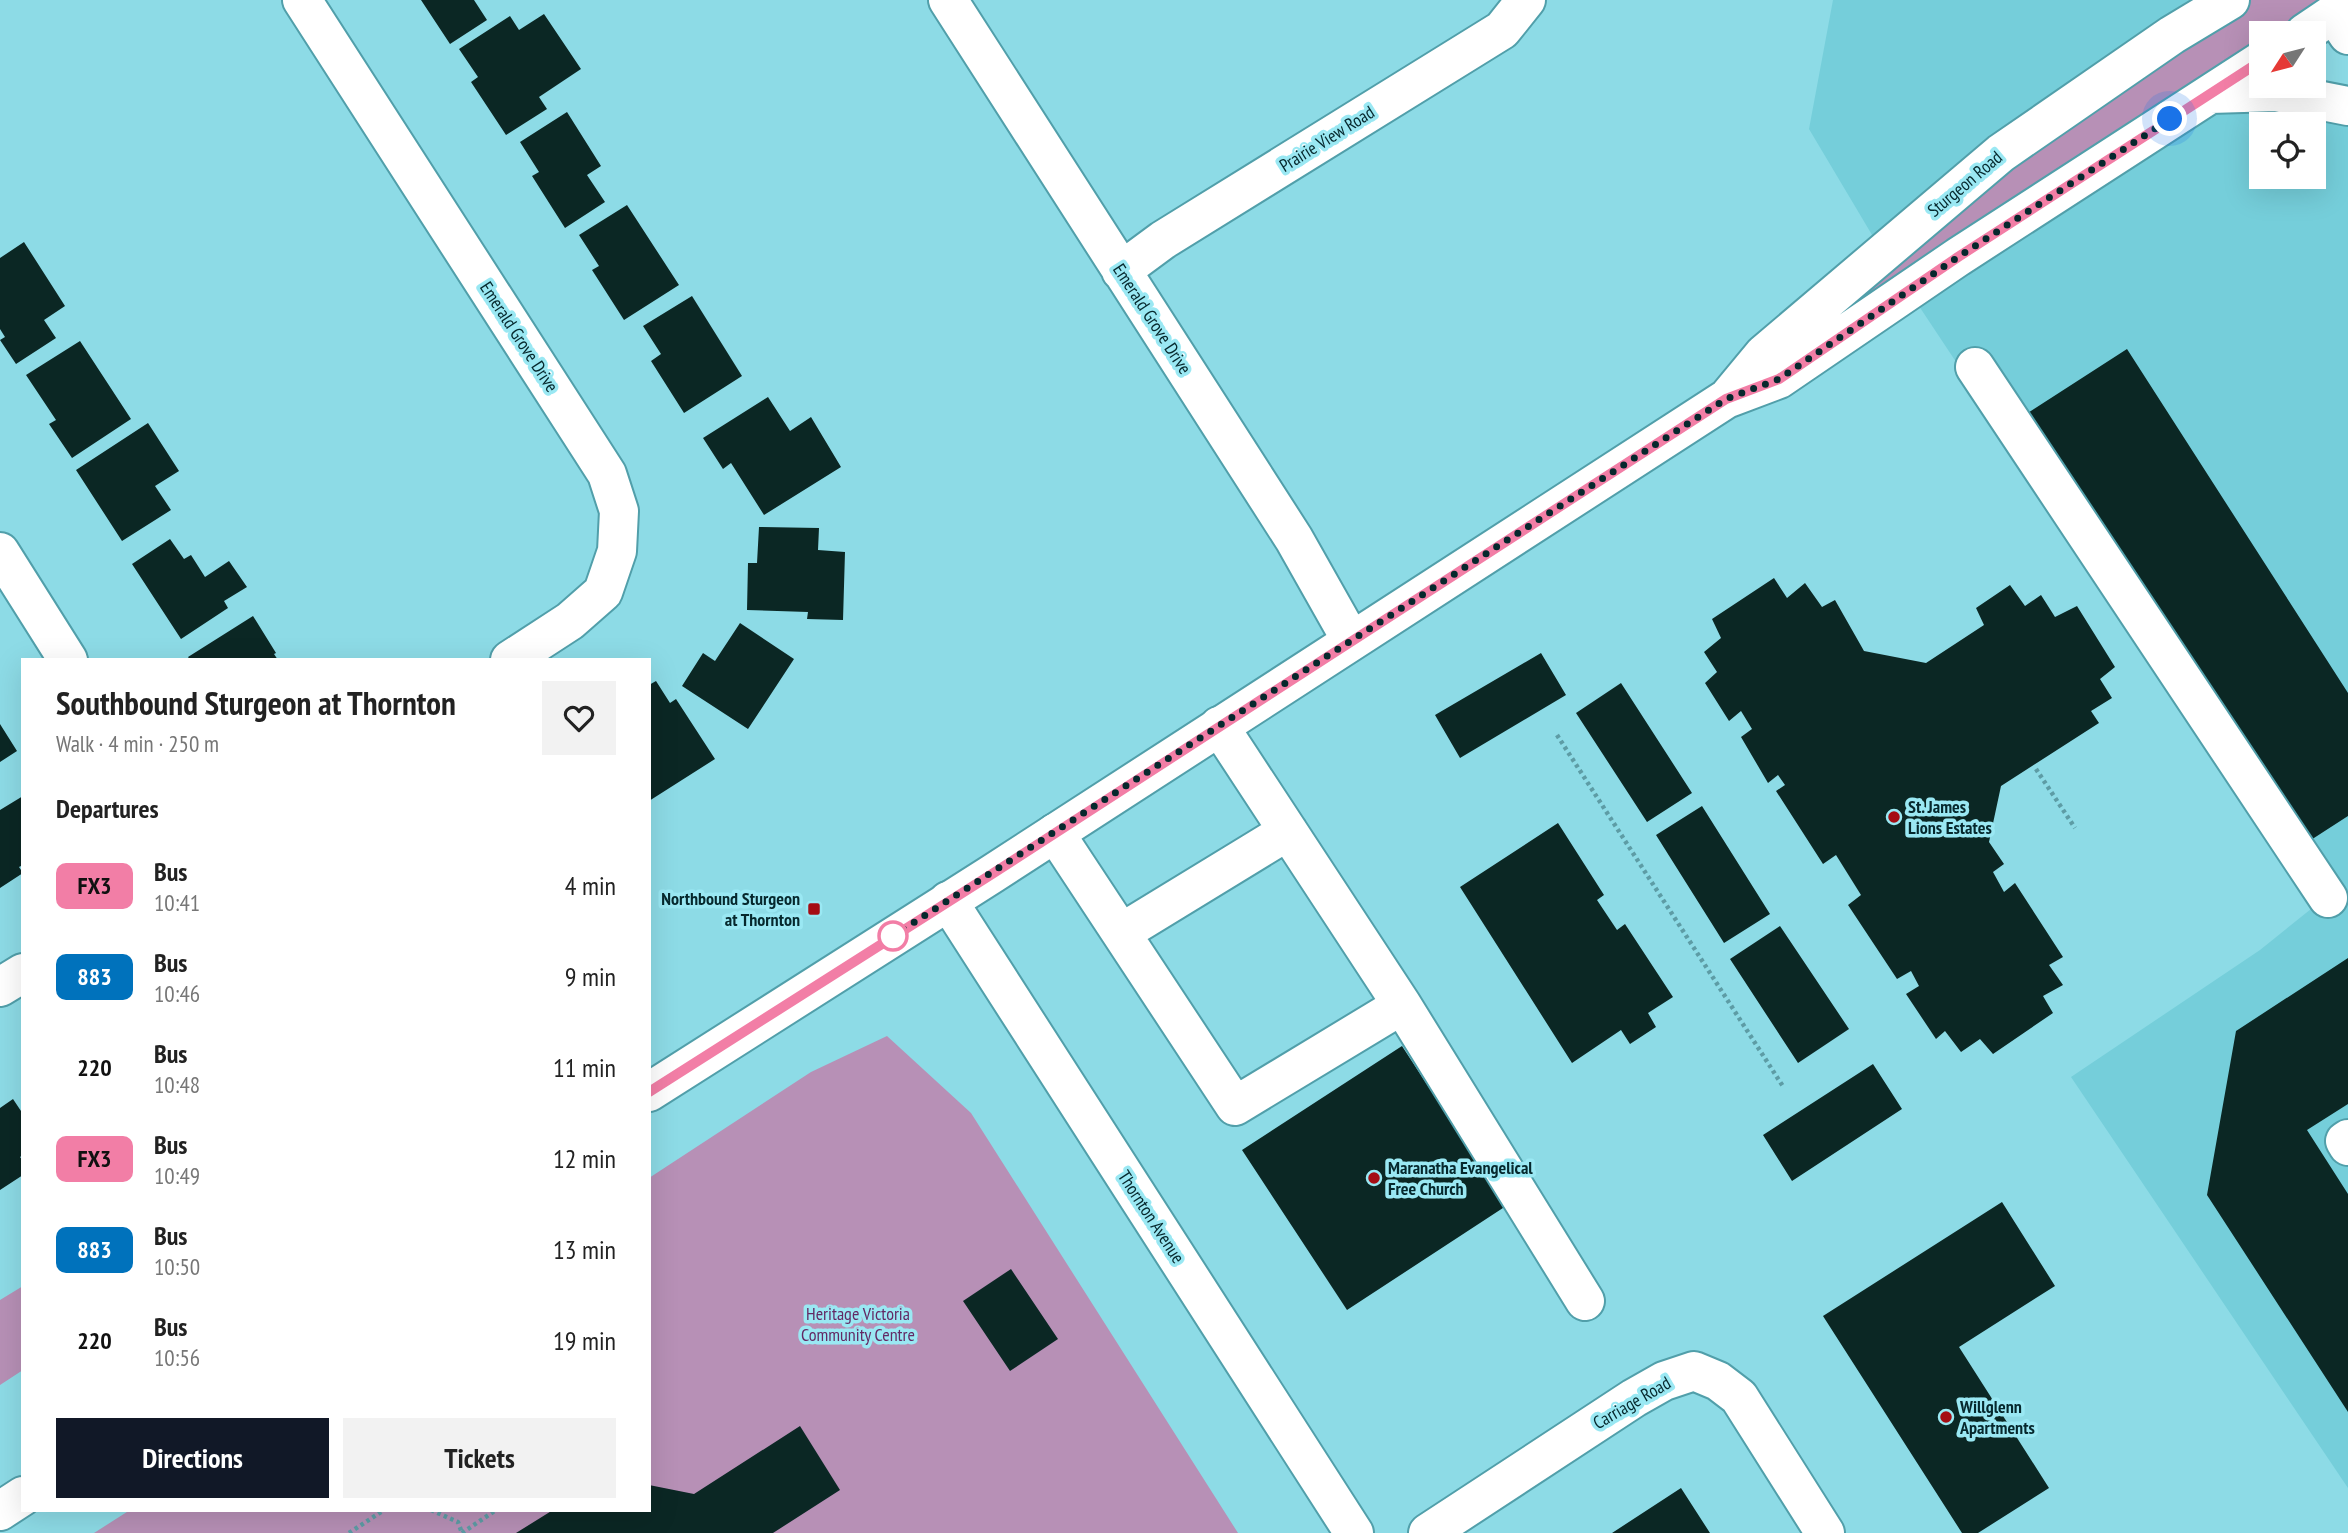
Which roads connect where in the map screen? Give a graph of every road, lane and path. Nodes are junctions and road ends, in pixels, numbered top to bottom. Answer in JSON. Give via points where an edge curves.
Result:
{"nodes":[{"id":1,"x":302,"y":0,"type":"edge"},
{"id":2,"x":948,"y":0,"type":"edge"},
{"id":3,"x":1526,"y":0,"type":"edge"},
{"id":4,"x":2190,"y":0,"type":"edge"},
{"id":5,"x":2230,"y":0,"type":"edge"},
{"id":6,"x":2172,"y":36,"type":"junction"},
{"id":7,"x":2249,"y":68,"type":"edge"},
{"id":8,"x":2208,"y":94,"type":"junction"},
{"id":9,"x":2348,"y":106,"type":"edge"},
{"id":10,"x":1121,"y":271,"type":"junction"},
{"id":11,"x":1975,"y":367,"type":"dead end"},
{"id":12,"x":1726,"y":399,"type":"junction"},
{"id":13,"x":0,"y":552,"type":"edge"},
{"id":14,"x":1351,"y":640,"type":"junction"},
{"id":15,"x":67,"y":658,"type":"edge"},
{"id":16,"x":513,"y":658,"type":"edge"},
{"id":17,"x":1219,"y":726,"type":"junction"},
{"id":18,"x":1557,"y":735,"type":"dead end"},
{"id":19,"x":2036,"y":769,"type":"dead end"},
{"id":20,"x":2075,"y":828,"type":"dead end"},
{"id":21,"x":1288,"y":831,"type":"junction"},
{"id":22,"x":1055,"y":833,"type":"junction"},
{"id":23,"x":2328,"y":898,"type":"dead end"},
{"id":24,"x":947,"y":901,"type":"junction"},
{"id":25,"x":1121,"y":933,"type":"junction"},
{"id":26,"x":21,"y":974,"type":"edge"},
{"id":27,"x":0,"y":987,"type":"edge"},
{"id":28,"x":1402,"y":1005,"type":"junction"},
{"id":29,"x":1784,"y":1088,"type":"dead end"},
{"id":30,"x":651,"y":1091,"type":"edge"},
{"id":31,"x":2348,"y":1139,"type":"edge"},
{"id":32,"x":2348,"y":1146,"type":"edge"},
{"id":33,"x":1586,"y":1301,"type":"dead end"},
{"id":34,"x":21,"y":1497,"type":"edge"},
{"id":35,"x":0,"y":1511,"type":"edge"},
{"id":36,"x":381,"y":1512,"type":"edge"},
{"id":37,"x":436,"y":1512,"type":"edge"},
{"id":38,"x":493,"y":1512,"type":"edge"},
{"id":39,"x":349,"y":1533,"type":"edge"},
{"id":40,"x":462,"y":1533,"type":"edge"},
{"id":41,"x":1354,"y":1533,"type":"edge"},
{"id":42,"x":1428,"y":1533,"type":"edge"},
{"id":43,"x":1825,"y":1533,"type":"edge"}],
"edges":[{"from":1,"to":16,"type":"street","name":"Emerald Grove Drive","via":[[607,474],[619,511],[617,551],[604,592]]},
{"from":2,"to":10,"type":"street","name":"Emerald Grove Drive"},
{"from":3,"to":10,"type":"street","name":"Prairie View Road","via":[[1502,30],[1163,240]]},
{"from":4,"to":6,"type":"street"},
{"from":5,"to":6,"type":"street","name":"Sturgeon Road"},
{"from":6,"to":12,"type":"street","name":"Sturgeon Road","via":[[2001,153],[1764,354]]},
{"from":7,"to":8,"type":"street","name":"Sturgeon Road"},
{"from":8,"to":9,"type":"street","via":[[2276,92]]},
{"from":8,"to":12,"type":"street","name":"Sturgeon Road","via":[[1779,379]]},
{"from":10,"to":14,"type":"street","name":"Emerald Grove Drive","via":[[1294,539]]},
{"from":11,"to":23,"type":"street"},
{"from":12,"to":14,"type":"street","name":"Sturgeon Road"},
{"from":13,"to":15,"type":"street"},
{"from":14,"to":17,"type":"street","name":"Sturgeon Road"},
{"from":17,"to":21,"type":"street"},
{"from":17,"to":22,"type":"street","name":"Sturgeon Road"},
{"from":18,"to":29,"type":"path"},
{"from":19,"to":20,"type":"path"},
{"from":21,"to":25,"type":"street"},
{"from":21,"to":28,"type":"street"},
{"from":22,"to":24,"type":"street","name":"Sturgeon Road"},
{"from":22,"to":25,"type":"street"},
{"from":24,"to":30,"type":"street","name":"Sturgeon Road"},
{"from":24,"to":41,"type":"street","name":"Thornton Avenue"},
{"from":25,"to":28,"type":"street","via":[[1235,1106]]},
{"from":26,"to":27,"type":"street"},
{"from":28,"to":33,"type":"street"},
{"from":31,"to":32,"type":"street"},
{"from":34,"to":35,"type":"street"},
{"from":36,"to":39,"type":"path"},
{"from":37,"to":40,"type":"path","via":[[458,1522]]},
{"from":38,"to":40,"type":"path"},
{"from":42,"to":43,"type":"street","name":"Carriage Road","via":[[1634,1398],[1694,1371],[1739,1397]]}]}
